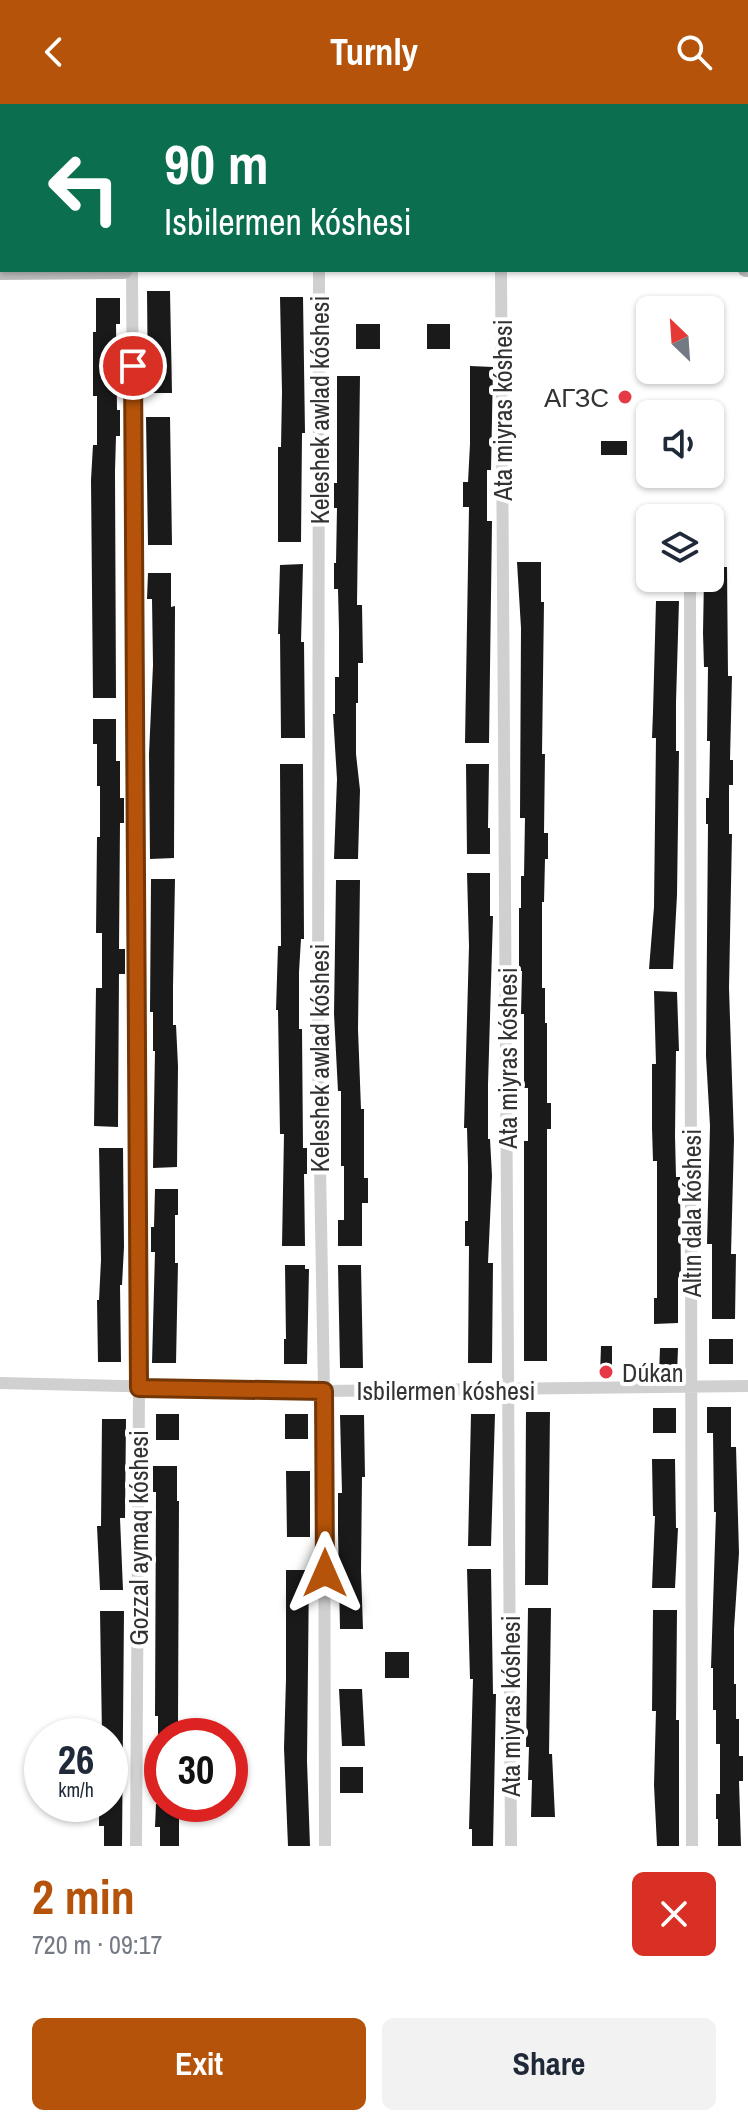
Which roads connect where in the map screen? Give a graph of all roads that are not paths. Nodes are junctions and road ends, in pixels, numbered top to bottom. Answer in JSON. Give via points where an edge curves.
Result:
{"nodes":[{"id":1,"x":132,"y":272,"type":"edge"},
{"id":2,"x":319,"y":272,"type":"edge"},
{"id":3,"x":501,"y":272,"type":"edge"},
{"id":4,"x":690,"y":592,"type":"edge"},
{"id":5,"x":0,"y":1383,"type":"edge"},
{"id":6,"x":692,"y":1386,"type":"junction"},
{"id":7,"x":748,"y":1386,"type":"edge"},
{"id":8,"x":139,"y":1388,"type":"junction"},
{"id":9,"x":509,"y":1390,"type":"junction"},
{"id":10,"x":324,"y":1391,"type":"junction"},
{"id":11,"x":136,"y":1846,"type":"edge"},
{"id":12,"x":325,"y":1846,"type":"edge"},
{"id":13,"x":511,"y":1846,"type":"edge"},
{"id":14,"x":692,"y":1846,"type":"edge"}],
"edges":[{"from":1,"to":8,"type":"street","name":"Gozzal aymaq kóshesi"},
{"from":2,"to":10,"type":"street","name":"Keleshek awlad kóshesi","via":[[318,1069]]},
{"from":3,"to":9,"type":"street","name":"Ata miyras kóshesi"},
{"from":4,"to":6,"type":"street","name":"Altın dala kóshesi"},
{"from":5,"to":8,"type":"street","name":"Isbilermen kóshesi"},
{"from":6,"to":7,"type":"street","name":"Isbilermen kóshesi"},
{"from":6,"to":9,"type":"street","name":"Isbilermen kóshesi"},
{"from":6,"to":14,"type":"street","name":"Altın dala kóshesi"},
{"from":8,"to":10,"type":"street","name":"Isbilermen kóshesi"},
{"from":8,"to":11,"type":"street","name":"Gozzal aymaq kóshesi"},
{"from":9,"to":10,"type":"street","name":"Isbilermen kóshesi"},
{"from":9,"to":13,"type":"street","name":"Ata miyras kóshesi"},
{"from":10,"to":12,"type":"street","name":"Keleshek awlad kóshesi"}]}
